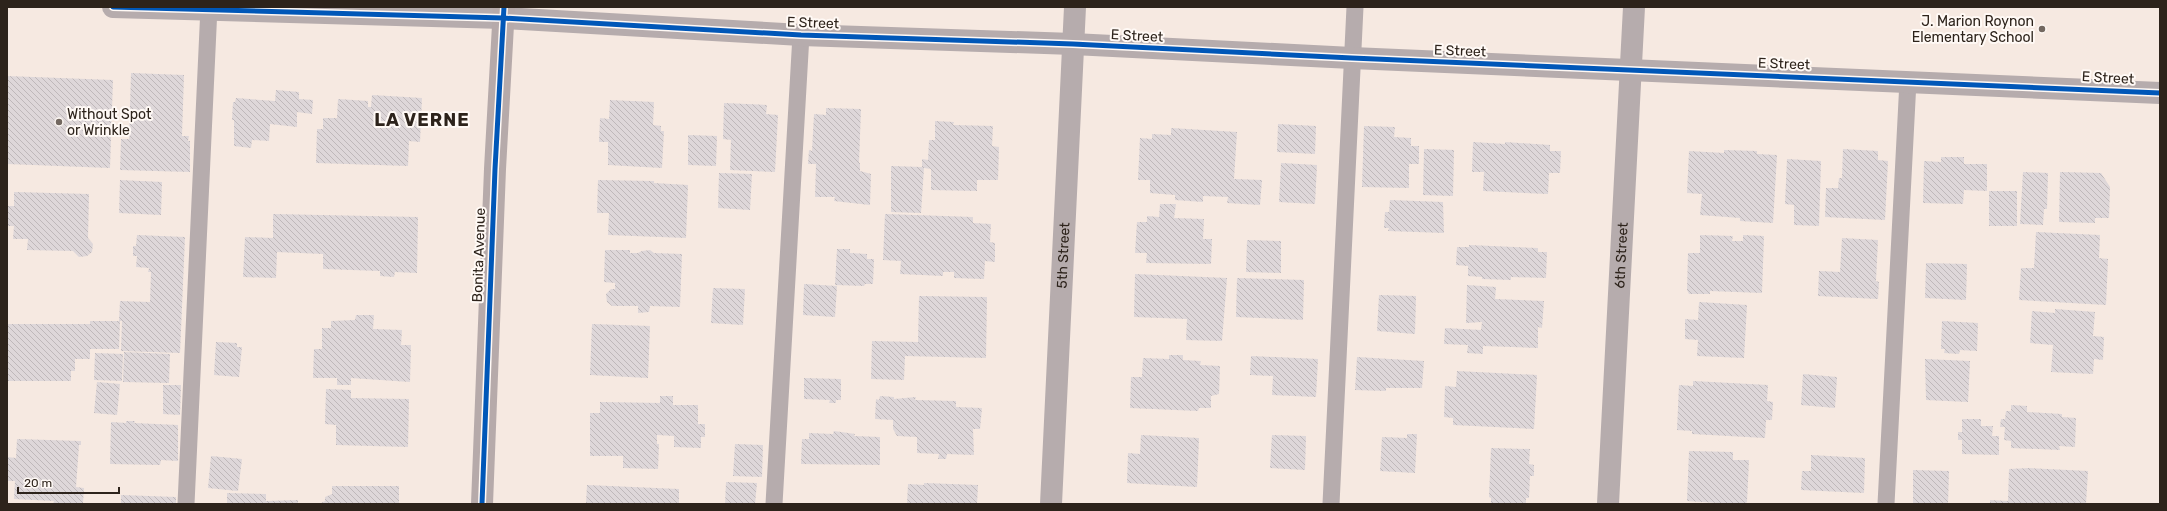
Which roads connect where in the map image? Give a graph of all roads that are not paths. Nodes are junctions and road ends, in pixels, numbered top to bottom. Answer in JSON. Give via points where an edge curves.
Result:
{"nodes":[{"id":1,"x":113,"y":7,"type":"edge"},
{"id":2,"x":1075,"y":7,"type":"edge"},
{"id":3,"x":1354,"y":7,"type":"edge"},
{"id":4,"x":1634,"y":7,"type":"edge"},
{"id":5,"x":209,"y":9,"type":"edge"},
{"id":6,"x":503,"y":13,"type":"edge"},
{"id":7,"x":801,"y":35,"type":"junction"},
{"id":8,"x":1073,"y":44,"type":"junction"},
{"id":9,"x":1352,"y":58,"type":"junction"},
{"id":10,"x":1632,"y":69,"type":"junction"},
{"id":11,"x":1908,"y":81,"type":"junction"},
{"id":12,"x":2160,"y":93,"type":"edge"},
{"id":13,"x":186,"y":504,"type":"edge"},
{"id":14,"x":482,"y":504,"type":"edge"},
{"id":15,"x":774,"y":504,"type":"edge"},
{"id":16,"x":1051,"y":504,"type":"edge"},
{"id":17,"x":1331,"y":504,"type":"edge"},
{"id":18,"x":1608,"y":504,"type":"edge"},
{"id":19,"x":1886,"y":504,"type":"edge"}],
"edges":[{"from":1,"to":5,"type":"street","name":"E Street"},
{"from":2,"to":8,"type":"street","name":"5th Street"},
{"from":3,"to":9,"type":"lane"},
{"from":4,"to":10,"type":"street","name":"6th Street"},
{"from":5,"to":6,"type":"street","name":"E Street"},
{"from":5,"to":13,"type":"lane"},
{"from":6,"to":7,"type":"street","name":"E Street"},
{"from":6,"to":14,"type":"main road","name":"Bonita Avenue"},
{"from":7,"to":8,"type":"street","name":"E Street"},
{"from":7,"to":15,"type":"lane"},
{"from":8,"to":9,"type":"street","name":"E Street"},
{"from":8,"to":16,"type":"street","name":"5th Street"},
{"from":9,"to":10,"type":"street","name":"E Street"},
{"from":9,"to":17,"type":"lane"},
{"from":10,"to":11,"type":"street","name":"E Street"},
{"from":10,"to":18,"type":"street","name":"6th Street"},
{"from":11,"to":12,"type":"street","name":"E Street"},
{"from":11,"to":19,"type":"lane"}]}
